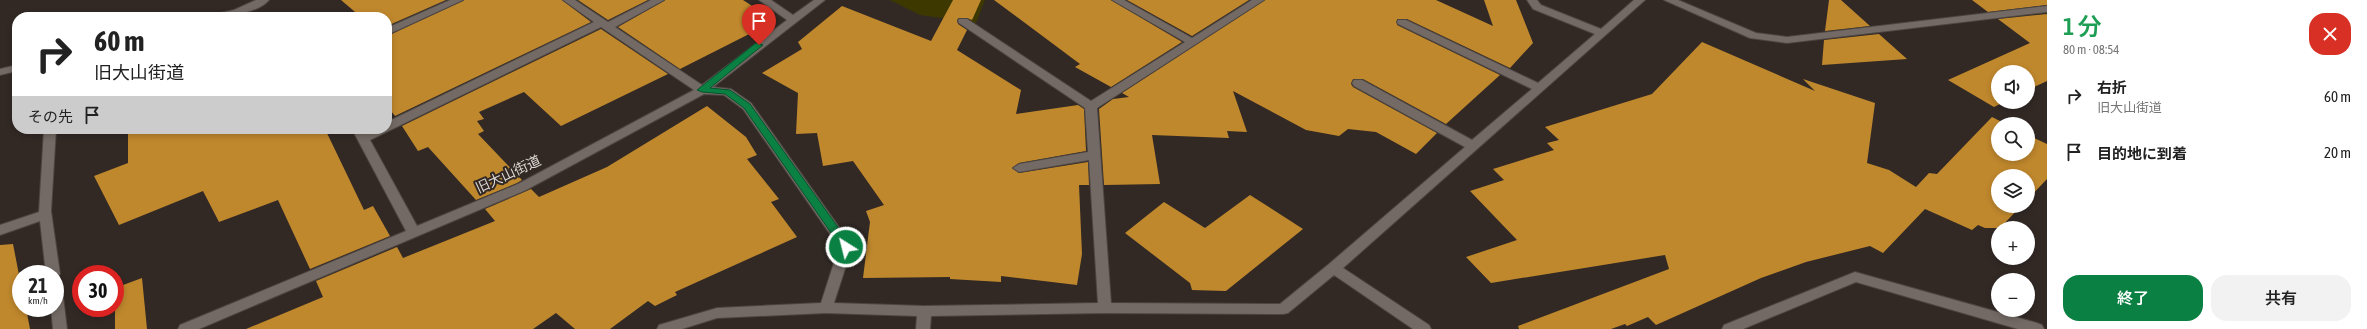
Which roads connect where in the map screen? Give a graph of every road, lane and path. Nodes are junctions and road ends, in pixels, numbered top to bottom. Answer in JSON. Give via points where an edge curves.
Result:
{"nodes":[{"id":1,"x":264,"y":0,"type":"edge"},
{"id":2,"x":458,"y":0,"type":"edge"},
{"id":3,"x":568,"y":0,"type":"edge"},
{"id":4,"x":659,"y":0,"type":"edge"},
{"id":5,"x":764,"y":0,"type":"edge"},
{"id":6,"x":820,"y":0,"type":"edge"},
{"id":7,"x":1118,"y":0,"type":"edge"},
{"id":8,"x":1259,"y":0,"type":"edge"},
{"id":9,"x":1532,"y":0,"type":"edge"},
{"id":10,"x":1640,"y":0,"type":"edge"},
{"id":11,"x":1669,"y":0,"type":"edge"},
{"id":12,"x":2047,"y":9,"type":"edge"},
{"id":13,"x":237,"y":12,"type":"edge"},
{"id":14,"x":793,"y":20,"type":"junction"},
{"id":15,"x":964,"y":21,"type":"dead end"},
{"id":16,"x":1402,"y":22,"type":"dead end"},
{"id":17,"x":603,"y":25,"type":"junction"},
{"id":18,"x":392,"y":30,"type":"edge"},
{"id":19,"x":1602,"y":34,"type":"junction"},
{"id":20,"x":1192,"y":42,"type":"junction"},
{"id":21,"x":12,"y":69,"type":"edge"},
{"id":22,"x":0,"y":72,"type":"edge"},
{"id":23,"x":1358,"y":83,"type":"dead end"},
{"id":24,"x":1539,"y":88,"type":"junction"},
{"id":25,"x":702,"y":90,"type":"junction"},
{"id":26,"x":1091,"y":106,"type":"junction"},
{"id":27,"x":392,"y":125,"type":"edge"},
{"id":28,"x":50,"y":134,"type":"edge"},
{"id":29,"x":361,"y":134,"type":"edge"},
{"id":30,"x":1473,"y":146,"type":"junction"},
{"id":31,"x":1094,"y":155,"type":"junction"},
{"id":32,"x":1019,"y":168,"type":"dead end"},
{"id":33,"x":46,"y":214,"type":"junction"},
{"id":34,"x":0,"y":230,"type":"edge"},
{"id":35,"x":414,"y":233,"type":"junction"},
{"id":36,"x":52,"y":265,"type":"edge"},
{"id":37,"x":1334,"y":268,"type":"junction"},
{"id":38,"x":826,"y":308,"type":"junction"},
{"id":39,"x":1105,"y":308,"type":"junction"},
{"id":40,"x":924,"y":311,"type":"junction"},
{"id":41,"x":59,"y":317,"type":"edge"},
{"id":42,"x":60,"y":329,"type":"edge"},
{"id":43,"x":185,"y":329,"type":"edge"},
{"id":44,"x":664,"y":329,"type":"edge"},
{"id":45,"x":923,"y":329,"type":"edge"},
{"id":46,"x":1424,"y":329,"type":"edge"},
{"id":47,"x":1729,"y":329,"type":"edge"},
{"id":48,"x":2037,"y":329,"type":"edge"}],
"edges":[{"from":1,"to":13,"type":"street"},
{"from":2,"to":18,"type":"street"},
{"from":3,"to":17,"type":"street"},
{"from":4,"to":17,"type":"street"},
{"from":5,"to":14,"type":"street"},
{"from":6,"to":14,"type":"street","name":"旧大山街道"},
{"from":7,"to":20,"type":"street"},
{"from":8,"to":20,"type":"street"},
{"from":9,"to":19,"type":"street","via":[[1537,7]]},
{"from":10,"to":19,"type":"street"},
{"from":11,"to":12,"type":"street","via":[[1754,36],[1787,40]]},
{"from":14,"to":25,"type":"street","name":"旧大山街道"},
{"from":15,"to":26,"type":"street"},
{"from":16,"to":24,"type":"street"},
{"from":17,"to":25,"type":"street"},
{"from":17,"to":27,"type":"street"},
{"from":19,"to":24,"type":"street"},
{"from":20,"to":26,"type":"street"},
{"from":21,"to":22,"type":"street"},
{"from":23,"to":30,"type":"street"},
{"from":24,"to":30,"type":"street"},
{"from":25,"to":35,"type":"street","name":"旧大山街道","via":[[522,187]]},
{"from":25,"to":38,"type":"street","via":[[727,92],[747,106],[846,247]]},
{"from":26,"to":31,"type":"street"},
{"from":28,"to":33,"type":"street"},
{"from":29,"to":35,"type":"street"},
{"from":30,"to":37,"type":"street"},
{"from":31,"to":32,"type":"street"},
{"from":31,"to":39,"type":"street"},
{"from":33,"to":34,"type":"street"},
{"from":33,"to":36,"type":"street"},
{"from":35,"to":43,"type":"street","name":"旧大山街道"},
{"from":37,"to":39,"type":"street","via":[[1283,309]]},
{"from":37,"to":46,"type":"street"},
{"from":38,"to":40,"type":"street"},
{"from":38,"to":44,"type":"street","via":[[717,312]]},
{"from":39,"to":40,"type":"street"},
{"from":40,"to":45,"type":"street"},
{"from":41,"to":42,"type":"street"},
{"from":47,"to":48,"type":"street","via":[[1855,277]]}]}
